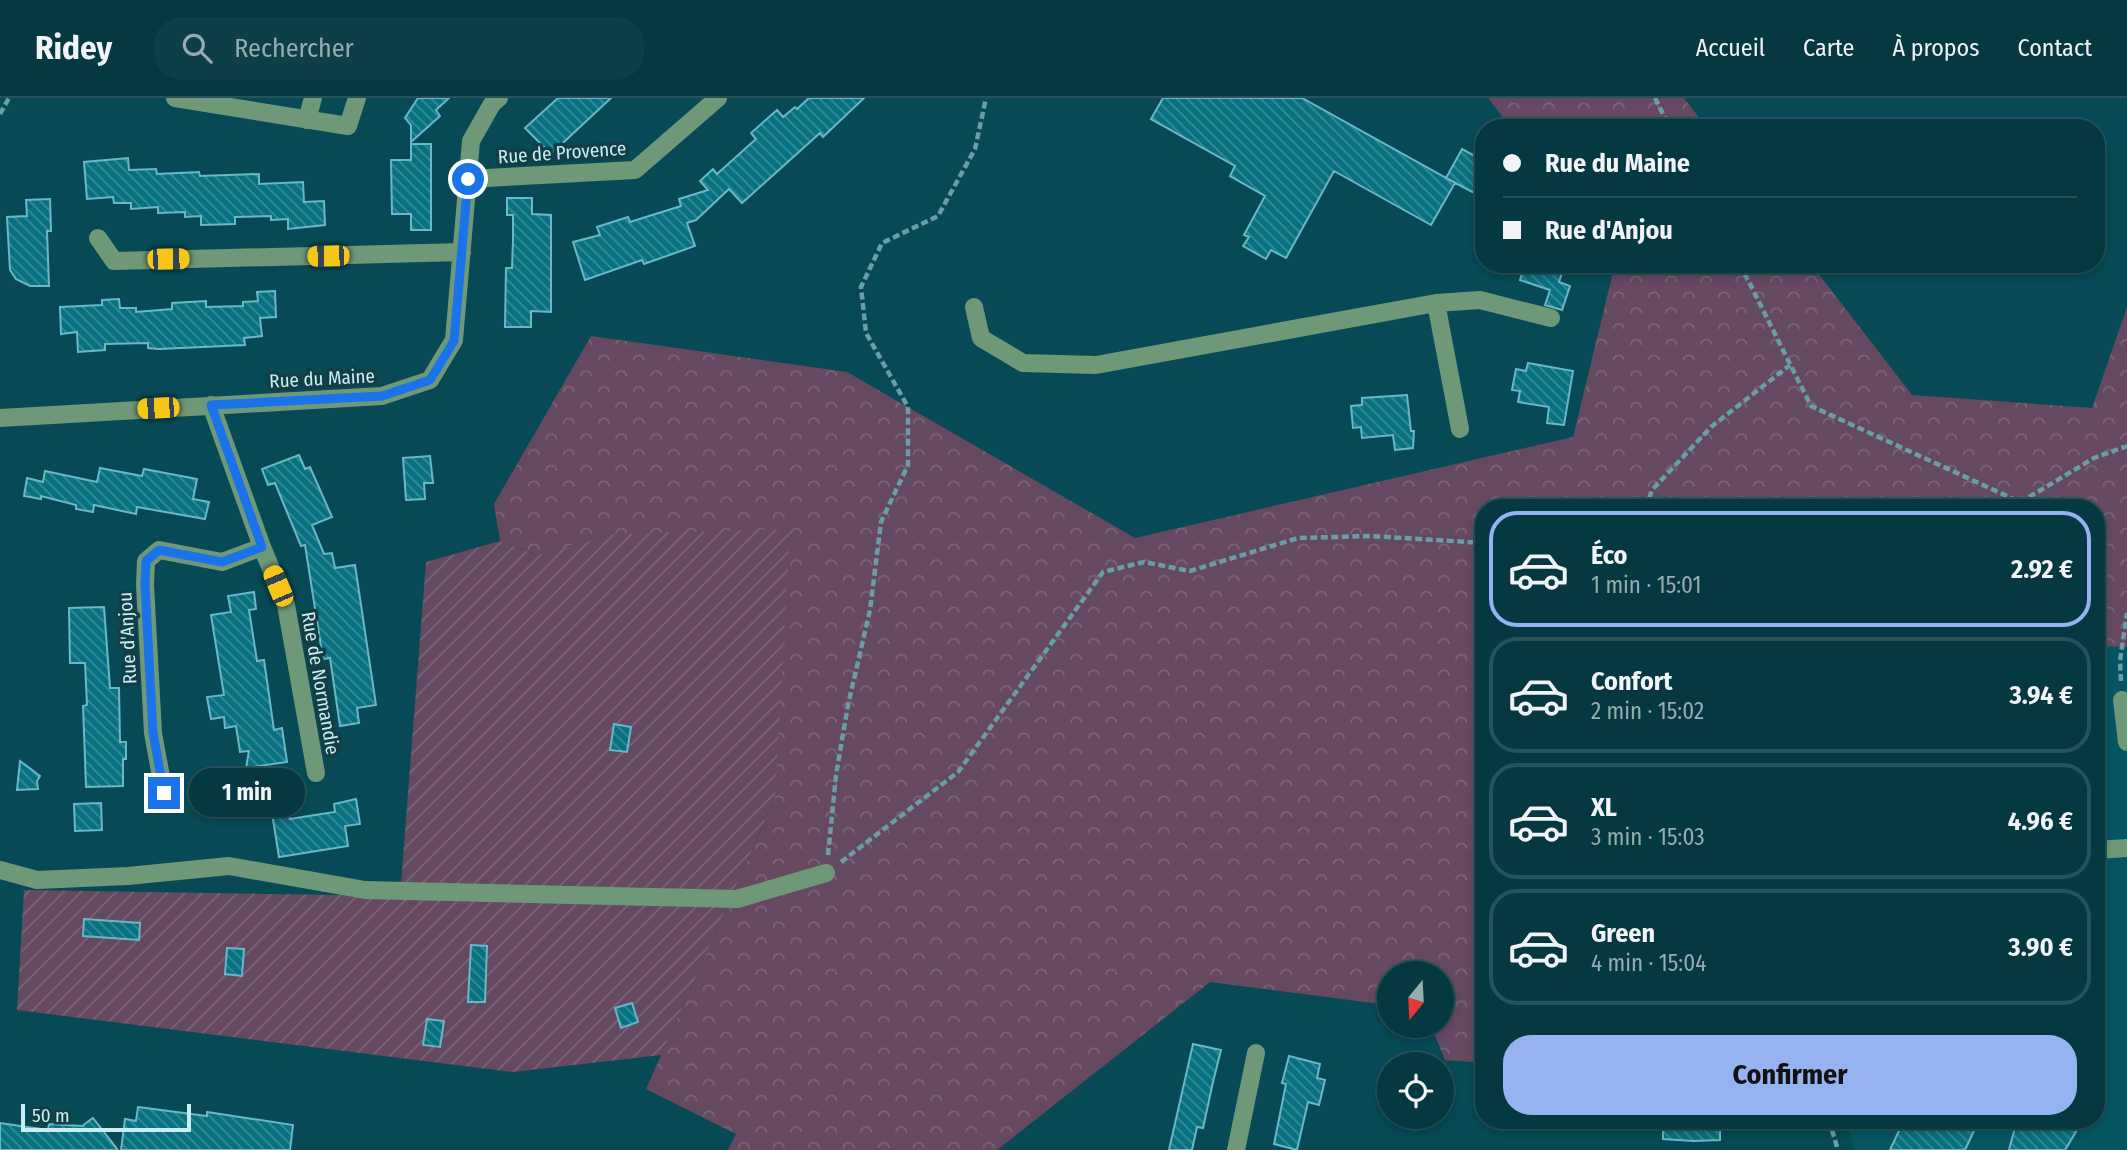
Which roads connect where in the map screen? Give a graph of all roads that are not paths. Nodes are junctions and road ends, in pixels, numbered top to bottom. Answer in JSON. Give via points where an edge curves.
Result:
{"nodes":[{"id":1,"x":175,"y":98,"type":"edge"},
{"id":2,"x":313,"y":98,"type":"edge"},
{"id":3,"x":357,"y":98,"type":"edge"},
{"id":4,"x":499,"y":98,"type":"edge"},
{"id":5,"x":718,"y":98,"type":"edge"},
{"id":6,"x":307,"y":120,"type":"junction"},
{"id":7,"x":468,"y":179,"type":"junction"},
{"id":8,"x":98,"y":239,"type":"dead end"},
{"id":9,"x":462,"y":253,"type":"junction"},
{"id":10,"x":1436,"y":303,"type":"junction"},
{"id":11,"x":974,"y":307,"type":"dead end"},
{"id":12,"x":1551,"y":318,"type":"dead end"},
{"id":13,"x":211,"y":405,"type":"junction"},
{"id":14,"x":0,"y":418,"type":"edge"},
{"id":15,"x":1460,"y":429,"type":"dead end"},
{"id":16,"x":262,"y":547,"type":"junction"},
{"id":17,"x":2124,"y":701,"type":"edge"},
{"id":18,"x":2127,"y":742,"type":"edge"},
{"id":19,"x":316,"y":773,"type":"dead end"},
{"id":20,"x":164,"y":793,"type":"dead end"},
{"id":21,"x":2127,"y":848,"type":"edge"},
{"id":22,"x":2105,"y":849,"type":"edge"},
{"id":23,"x":0,"y":870,"type":"edge"},
{"id":24,"x":826,"y":873,"type":"road end"},
{"id":25,"x":1256,"y":1054,"type":"dead end"},
{"id":26,"x":1236,"y":1150,"type":"edge"}],
"edges":[{"from":1,"to":6,"type":"street"},
{"from":2,"to":6,"type":"street"},
{"from":3,"to":6,"type":"street","via":[[348,127]]},
{"from":4,"to":7,"type":"street","name":"Rue du Maine","via":[[471,141]]},
{"from":5,"to":7,"type":"street","name":"Rue de Provence","via":[[635,170]]},
{"from":7,"to":9,"type":"street","name":"Rue du Maine"},
{"from":8,"to":9,"type":"street","via":[[114,261]]},
{"from":9,"to":13,"type":"street","name":"Rue du Maine","via":[[454,341],[430,380],[382,396]]},
{"from":10,"to":11,"type":"street","via":[[1096,365],[1023,363],[981,338]]},
{"from":10,"to":12,"type":"street","via":[[1480,300]]},
{"from":10,"to":15,"type":"street"},
{"from":13,"to":14,"type":"street","name":"Rue du Maine"},
{"from":13,"to":16,"type":"street","name":"Rue de Normandie"},
{"from":16,"to":19,"type":"street","name":"Rue de Normandie","via":[[286,605]]},
{"from":16,"to":20,"type":"street","name":"Rue d'Anjou","via":[[222,562],[159,550],[146,561],[153,733]]},
{"from":17,"to":18,"type":"street"},
{"from":21,"to":22,"type":"street"},
{"from":23,"to":24,"type":"street","via":[[37,880],[229,866],[365,890],[737,899]]},
{"from":25,"to":26,"type":"street"}]}
